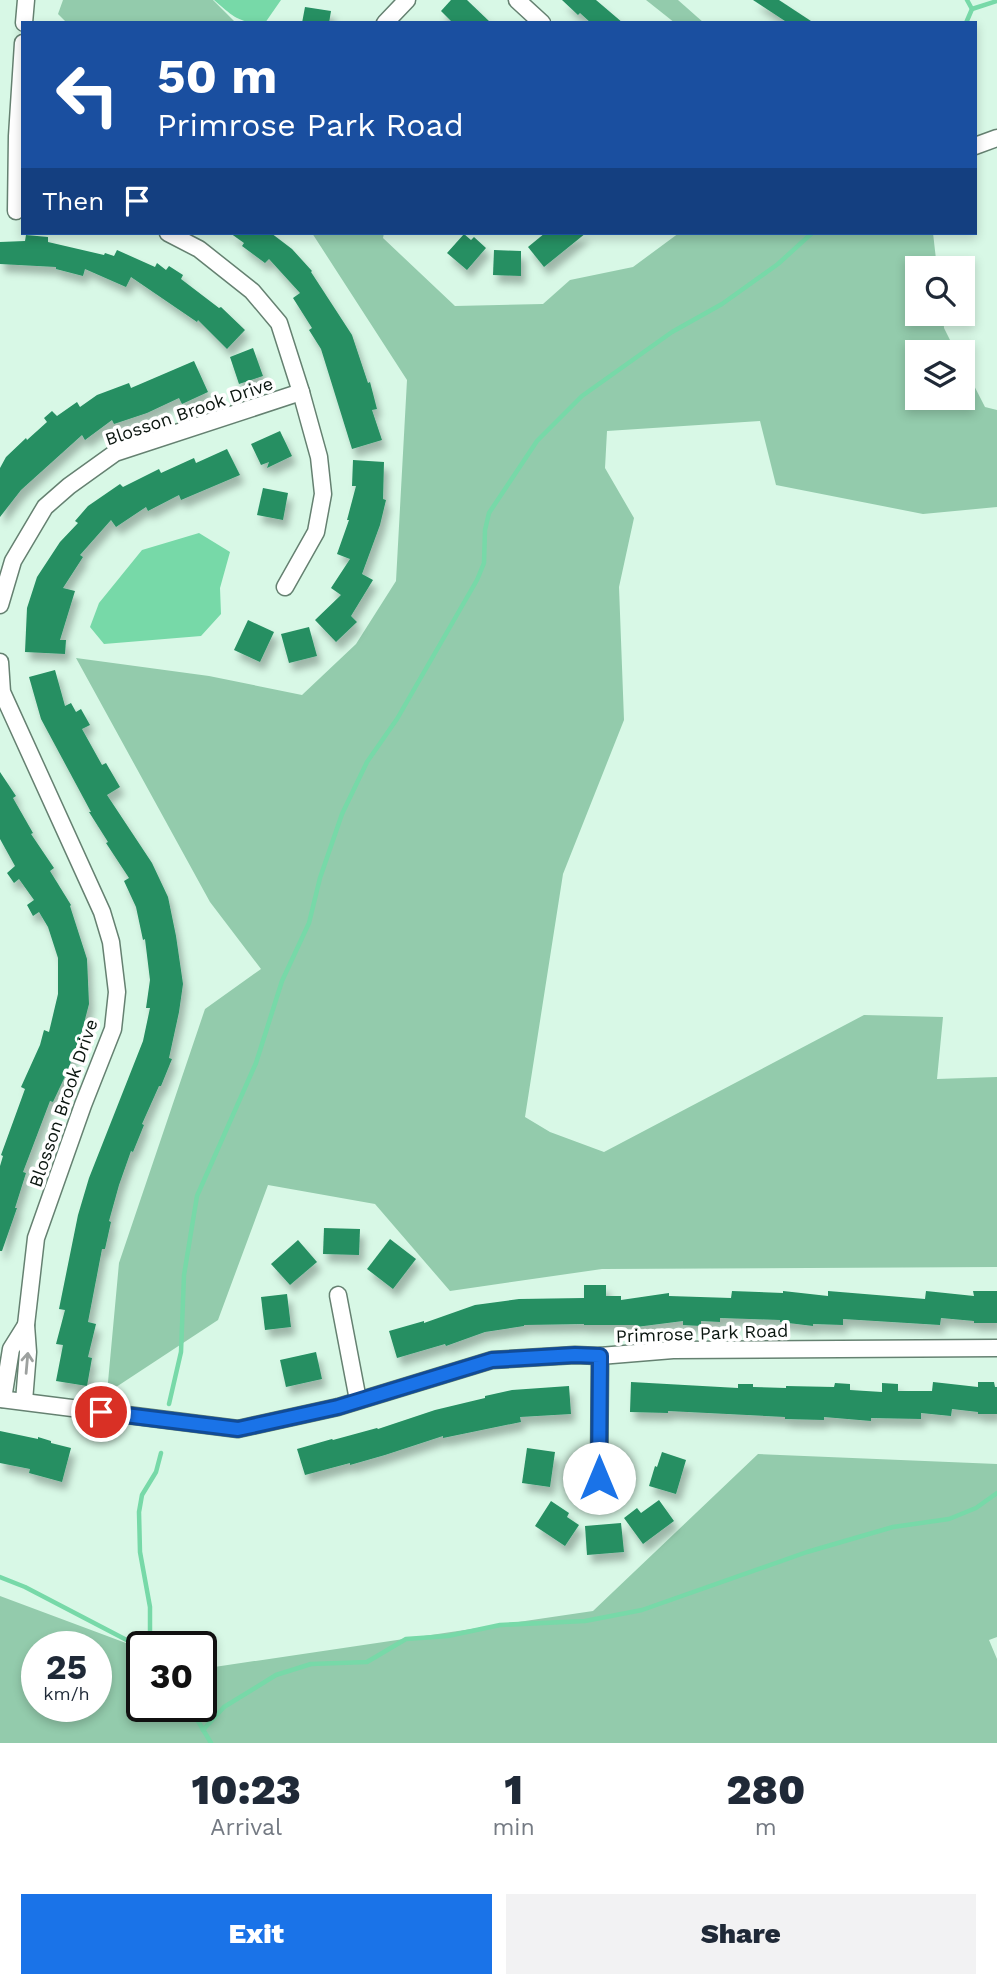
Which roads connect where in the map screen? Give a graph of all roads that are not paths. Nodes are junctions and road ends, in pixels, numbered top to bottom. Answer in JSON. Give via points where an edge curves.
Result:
{"nodes":[{"id":1,"x":26,"y":0,"type":"edge"},
{"id":2,"x":407,"y":0,"type":"edge"},
{"id":3,"x":517,"y":0,"type":"edge"},
{"id":4,"x":24,"y":21,"type":"edge"},
{"id":5,"x":387,"y":21,"type":"edge"},
{"id":6,"x":540,"y":21,"type":"edge"},
{"id":7,"x":21,"y":74,"type":"edge"},
{"id":8,"x":997,"y":138,"type":"edge"},
{"id":9,"x":977,"y":145,"type":"edge"},
{"id":10,"x":13,"y":211,"type":"edge"},
{"id":11,"x":172,"y":235,"type":"edge"},
{"id":12,"x":301,"y":392,"type":"junction"},
{"id":13,"x":285,"y":587,"type":"dead end"},
{"id":14,"x":0,"y":605,"type":"edge"},
{"id":15,"x":0,"y":662,"type":"edge"},
{"id":16,"x":338,"y":1295,"type":"dead end"},
{"id":17,"x":26,"y":1325,"type":"junction"},
{"id":18,"x":997,"y":1348,"type":"edge"},
{"id":19,"x":600,"y":1356,"type":"junction"},
{"id":20,"x":2,"y":1399,"type":"edge"},
{"id":21,"x":358,"y":1400,"type":"junction"},
{"id":22,"x":24,"y":1401,"type":"junction"},
{"id":23,"x":599,"y":1478,"type":"dead end"}],
"edges":[{"from":1,"to":4,"type":"street"},
{"from":2,"to":5,"type":"street"},
{"from":3,"to":6,"type":"street"},
{"from":7,"to":10,"type":"street"},
{"from":8,"to":9,"type":"street"},
{"from":11,"to":12,"type":"street","via":[[199,249],[252,291],[279,323]]},
{"from":12,"to":13,"type":"street","via":[[319,457],[323,494],[316,532]]},
{"from":12,"to":14,"type":"street","name":"Blosson Brook Drive","via":[[114,453],[45,507],[13,561]]},
{"from":15,"to":17,"type":"street","name":"Blosson Brook Drive","via":[[2,692],[102,912],[117,992],[113,1028],[36,1238]]},
{"from":16,"to":21,"type":"street"},
{"from":17,"to":20,"type":"street","name":"Blosson Brook Drive","via":[[11,1349]]},
{"from":22,"to":17,"type":"street","name":"Blosson Brook Drive","one_way":true},
{"from":18,"to":19,"type":"street","name":"Primrose Park Road","via":[[673,1350]]},
{"from":19,"to":21,"type":"street","name":"Primrose Park Road","via":[[492,1360]]},
{"from":19,"to":23,"type":"street"},
{"from":20,"to":22,"type":"street","name":"Primrose Park Road"},
{"from":21,"to":22,"type":"street","name":"Primrose Park Road","via":[[238,1429]]}]}
